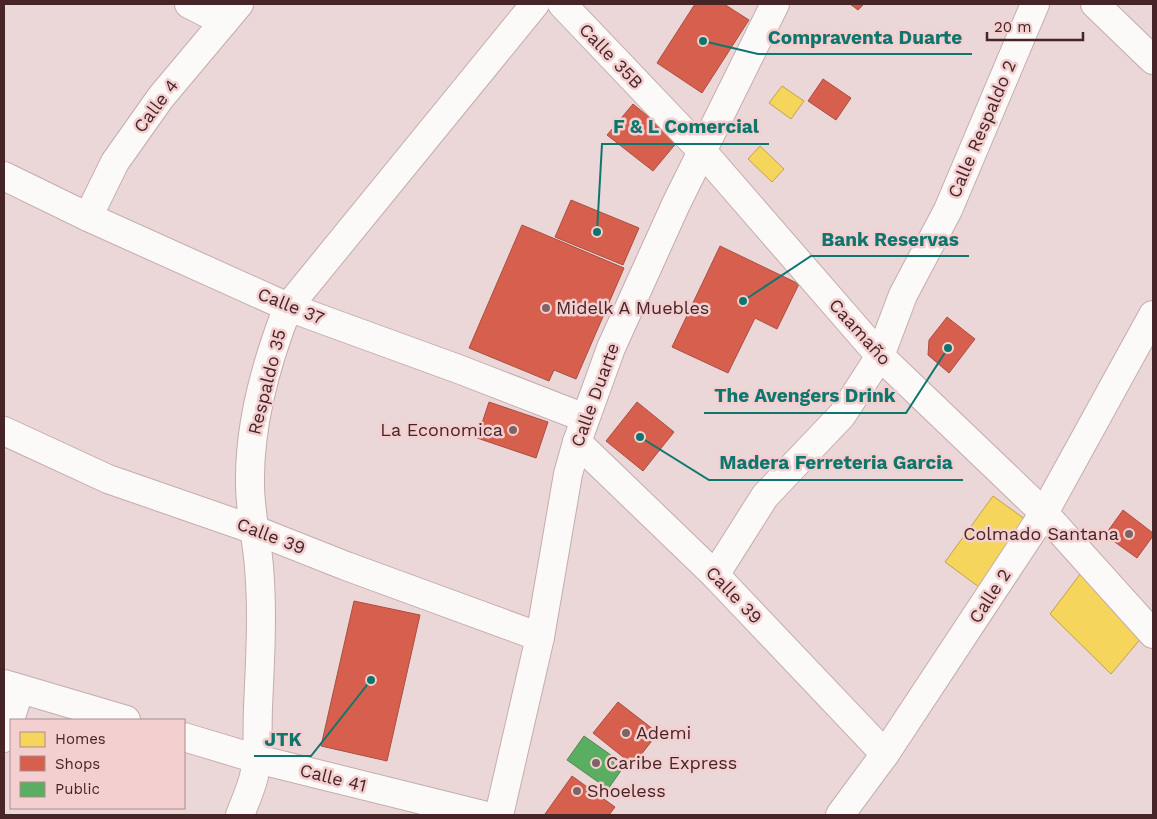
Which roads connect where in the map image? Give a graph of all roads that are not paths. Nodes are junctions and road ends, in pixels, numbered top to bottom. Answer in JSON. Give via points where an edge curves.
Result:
{"nodes":[{"id":1,"x":189,"y":4,"type":"edge"},
{"id":2,"x":535,"y":4,"type":"edge"},
{"id":3,"x":562,"y":4,"type":"edge"},
{"id":4,"x":775,"y":4,"type":"edge"},
{"id":5,"x":1035,"y":4,"type":"edge"},
{"id":6,"x":1095,"y":4,"type":"edge"},
{"id":7,"x":231,"y":13,"type":"edge"},
{"id":8,"x":1153,"y":60,"type":"edge"},
{"id":9,"x":702,"y":151,"type":"junction"},
{"id":10,"x":4,"y":176,"type":"edge"},
{"id":11,"x":88,"y":217,"type":"junction"},
{"id":12,"x":288,"y":307,"type":"junction"},
{"id":13,"x":1153,"y":315,"type":"edge"},
{"id":14,"x":880,"y":356,"type":"junction"},
{"id":15,"x":581,"y":430,"type":"junction"},
{"id":16,"x":4,"y":431,"type":"edge"},
{"id":17,"x":1044,"y":513,"type":"junction"},
{"id":18,"x":256,"y":530,"type":"junction"},
{"id":19,"x":715,"y":575,"type":"junction"},
{"id":20,"x":1153,"y":634,"type":"edge"},
{"id":21,"x":540,"y":637,"type":"junction"},
{"id":22,"x":12,"y":687,"type":"edge"},
{"id":23,"x":123,"y":719,"type":"edge"},
{"id":24,"x":185,"y":737,"type":"edge"},
{"id":25,"x":4,"y":738,"type":"edge"},
{"id":26,"x":886,"y":754,"type":"junction"},
{"id":27,"x":257,"y":759,"type":"junction"},
{"id":28,"x":240,"y":815,"type":"edge"},
{"id":29,"x":483,"y":815,"type":"edge"},
{"id":30,"x":498,"y":815,"type":"edge"},
{"id":31,"x":840,"y":815,"type":"edge"}],
"edges":[{"from":1,"to":7,"type":"street"},
{"from":2,"to":12,"type":"street","name":"Respaldo 35"},
{"from":3,"to":9,"type":"street","name":"Calle 35B"},
{"from":4,"to":9,"type":"street","name":"Calle Duarte"},
{"from":5,"to":14,"type":"street","name":"Calle Respaldo 2","via":[[948,210],[903,295]]},
{"from":6,"to":8,"type":"street"},
{"from":7,"to":11,"type":"street","name":"Calle 4","via":[[160,98],[115,162]]},
{"from":9,"to":14,"type":"street","name":"Caamaño"},
{"from":9,"to":15,"type":"street","name":"Calle Duarte","via":[[612,348]]},
{"from":10,"to":11,"type":"street","name":"Calle 37"},
{"from":11,"to":12,"type":"street","name":"Calle 37"},
{"from":12,"to":15,"type":"street","name":"Calle 37","via":[[460,370]]},
{"from":12,"to":18,"type":"street","name":"Respaldo 35","via":[[273,347],[251,449],[250,486]]},
{"from":13,"to":17,"type":"street","name":"Calle 2"},
{"from":14,"to":17,"type":"street","name":"Caamaño"},
{"from":14,"to":19,"type":"street","name":"Calle Respaldo 2","via":[[842,415],[765,496]]},
{"from":15,"to":19,"type":"street","name":"Calle 39"},
{"from":15,"to":21,"type":"street","name":"Calle Duarte","via":[[568,474]]},
{"from":16,"to":18,"type":"street","name":"Calle 39","via":[[108,479]]},
{"from":17,"to":20,"type":"street","name":"Caamaño"},
{"from":17,"to":26,"type":"street","name":"Calle 2"},
{"from":18,"to":21,"type":"street","name":"Calle 39"},
{"from":18,"to":27,"type":"street","name":"Respaldo 35","via":[[261,641]]},
{"from":19,"to":26,"type":"street","name":"Calle 39"},
{"from":21,"to":30,"type":"street","name":"Calle Duarte"},
{"from":22,"to":23,"type":"street"},
{"from":22,"to":25,"type":"street"},
{"from":24,"to":27,"type":"street","name":"Calle 41"},
{"from":26,"to":31,"type":"street","name":"Calle 2"},
{"from":27,"to":28,"type":"street","name":"Respaldo 35","via":[[254,778]]},
{"from":27,"to":29,"type":"street","name":"Calle 41"}]}
